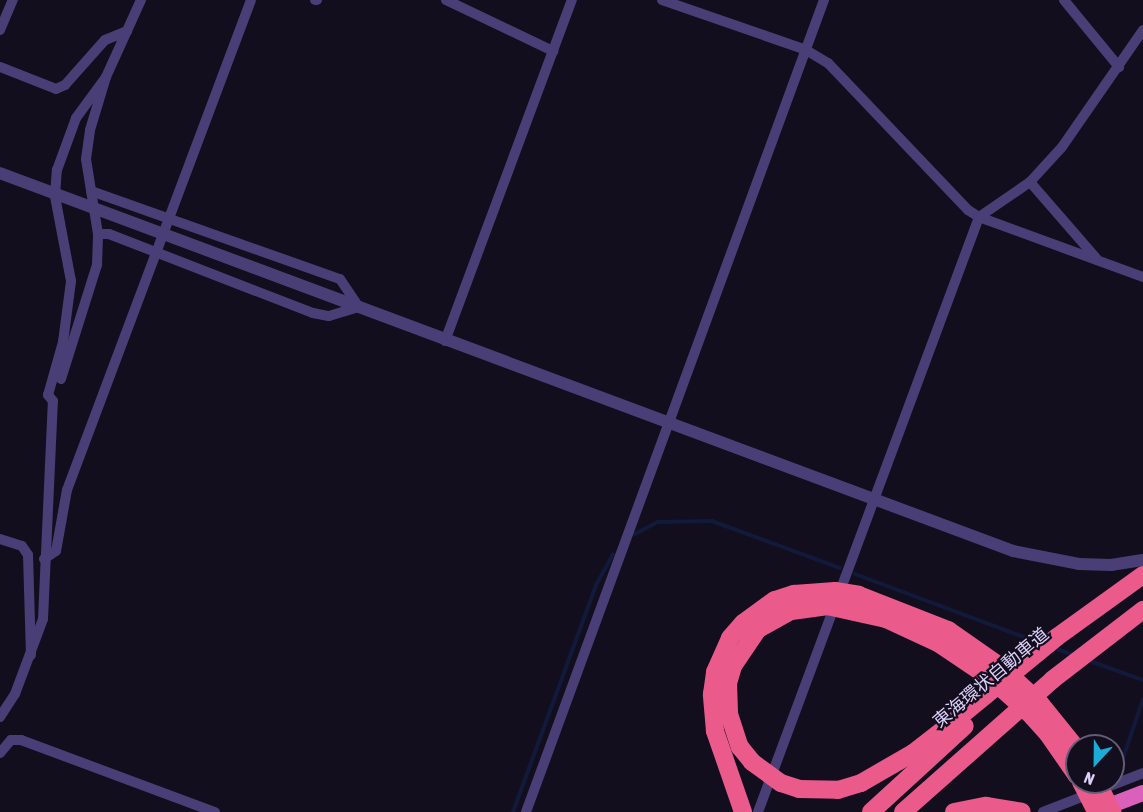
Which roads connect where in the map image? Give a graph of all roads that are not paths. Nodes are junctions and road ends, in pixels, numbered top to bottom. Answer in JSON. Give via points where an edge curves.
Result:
{"nodes":[{"id":1,"x":13,"y":0,"type":"edge"},
{"id":2,"x":251,"y":0,"type":"edge"},
{"id":3,"x":446,"y":0,"type":"edge"},
{"id":4,"x":572,"y":0,"type":"edge"},
{"id":5,"x":662,"y":0,"type":"edge"},
{"id":6,"x":824,"y":0,"type":"edge"},
{"id":7,"x":1064,"y":0,"type":"edge"},
{"id":8,"x":142,"y":1,"type":"edge"},
{"id":9,"x":0,"y":30,"type":"edge"},
{"id":10,"x":1143,"y":30,"type":"edge"},
{"id":11,"x":127,"y":31,"type":"junction"},
{"id":12,"x":806,"y":50,"type":"junction"},
{"id":13,"x":553,"y":51,"type":"junction"},
{"id":14,"x":1119,"y":66,"type":"junction"},
{"id":15,"x":0,"y":67,"type":"edge"},
{"id":16,"x":106,"y":77,"type":"junction"},
{"id":17,"x":0,"y":173,"type":"edge"},
{"id":18,"x":1030,"y":182,"type":"junction"},
{"id":19,"x":91,"y":191,"type":"junction"},
{"id":20,"x":49,"y":194,"type":"junction"},
{"id":21,"x":979,"y":217,"type":"junction"},
{"id":22,"x":170,"y":220,"type":"junction"},
{"id":23,"x":98,"y":234,"type":"junction"},
{"id":24,"x":157,"y":253,"type":"junction"},
{"id":25,"x":1098,"y":260,"type":"junction"},
{"id":26,"x":1143,"y":277,"type":"edge"},
{"id":27,"x":359,"y":307,"type":"junction"},
{"id":28,"x":445,"y":341,"type":"junction"},
{"id":29,"x":53,"y":401,"type":"junction"},
{"id":30,"x":670,"y":423,"type":"junction"},
{"id":31,"x":874,"y":499,"type":"junction"},
{"id":32,"x":0,"y":539,"type":"edge"},
{"id":33,"x":44,"y":560,"type":"junction"},
{"id":34,"x":1143,"y":560,"type":"edge"},
{"id":35,"x":1143,"y":575,"type":"edge"},
{"id":36,"x":1143,"y":582,"type":"edge"},
{"id":37,"x":1143,"y":610,"type":"edge"},
{"id":38,"x":31,"y":655,"type":"junction"},
{"id":39,"x":998,"y":685,"type":"edge"},
{"id":40,"x":998,"y":685,"type":"edge"},
{"id":41,"x":998,"y":685,"type":"edge"},
{"id":42,"x":998,"y":685,"type":"edge"},
{"id":43,"x":0,"y":717,"type":"edge"},
{"id":44,"x":1065,"y":734,"type":"edge"},
{"id":45,"x":0,"y":753,"type":"edge"},
{"id":46,"x":1065,"y":759,"type":"edge"},
{"id":47,"x":1143,"y":773,"type":"edge"},
{"id":48,"x":1143,"y":793,"type":"edge"},
{"id":49,"x":1086,"y":794,"type":"edge"},
{"id":50,"x":1103,"y":794,"type":"edge"},
{"id":51,"x":215,"y":812,"type":"edge"},
{"id":52,"x":526,"y":812,"type":"edge"},
{"id":53,"x":743,"y":812,"type":"edge"},
{"id":54,"x":758,"y":812,"type":"edge"},
{"id":55,"x":871,"y":812,"type":"edge"},
{"id":56,"x":903,"y":812,"type":"edge"},
{"id":57,"x":954,"y":812,"type":"edge"},
{"id":58,"x":1022,"y":812,"type":"edge"},
{"id":59,"x":1042,"y":812,"type":"edge"},
{"id":60,"x":1094,"y":812,"type":"edge"},
{"id":61,"x":1112,"y":812,"type":"edge"}],
"edges":[{"from":1,"to":9,"type":"street"},
{"from":2,"to":22,"type":"street"},
{"from":3,"to":13,"type":"street"},
{"from":4,"to":13,"type":"street"},
{"from":5,"to":12,"type":"street"},
{"from":6,"to":12,"type":"street"},
{"from":7,"to":14,"type":"street"},
{"from":8,"to":11,"type":"street"},
{"from":10,"to":14,"type":"street"},
{"from":11,"to":15,"type":"street","via":[[105,40],[65,86],[56,89]]},
{"from":11,"to":16,"type":"street"},
{"from":12,"to":21,"type":"street","via":[[828,63]]},
{"from":12,"to":30,"type":"street"},
{"from":13,"to":28,"type":"street"},
{"from":14,"to":18,"type":"street","via":[[1062,147]]},
{"from":16,"to":19,"type":"street","via":[[86,159]]},
{"from":16,"to":20,"type":"street","via":[[86,101],[64,143]]},
{"from":17,"to":20,"type":"street"},
{"from":18,"to":21,"type":"street"},
{"from":18,"to":25,"type":"street"},
{"from":19,"to":22,"type":"street"},
{"from":19,"to":23,"type":"street"},
{"from":20,"to":27,"type":"street"},
{"from":20,"to":29,"type":"street","via":[[71,281],[63,342],[48,395]]},
{"from":21,"to":25,"type":"street"},
{"from":21,"to":31,"type":"street"},
{"from":22,"to":24,"type":"street"},
{"from":22,"to":27,"type":"street","via":[[340,279]]},
{"from":23,"to":24,"type":"street","via":[[109,234]]},
{"from":23,"to":29,"type":"street","via":[[94,282]]},
{"from":24,"to":27,"type":"street","via":[[313,313],[329,316]]},
{"from":24,"to":33,"type":"street","via":[[67,490],[56,551]]},
{"from":25,"to":26,"type":"street"},
{"from":27,"to":28,"type":"street"},
{"from":28,"to":30,"type":"street"},
{"from":29,"to":33,"type":"street"},
{"from":30,"to":31,"type":"street"},
{"from":30,"to":52,"type":"street"},
{"from":31,"to":34,"type":"street","via":[[1013,551],[1079,564]]},
{"from":31,"to":54,"type":"street"},
{"from":32,"to":38,"type":"street","via":[[22,546],[28,555]]},
{"from":33,"to":38,"type":"street","via":[[43,619]]},
{"from":35,"to":42,"type":"highway"},
{"from":36,"to":55,"type":"highway","name":"東海環状自動車道","via":[[1025,676]]},
{"from":37,"to":56,"type":"highway","via":[[1043,688]]},
{"from":38,"to":43,"type":"street","via":[[15,694]]},
{"from":39,"to":46,"type":"highway","via":[[1029,713]]},
{"from":40,"to":41,"type":"highway","via":[[938,643],[886,619],[828,606],[791,611],[758,629],[733,666],[728,683],[729,714],[740,747],[752,762],[781,783],[817,791],[838,790],[861,783],[913,753]]},
{"from":44,"to":53,"type":"highway","via":[[1039,702],[1001,667],[948,630],[859,595],[835,591],[794,594],[775,600],[743,622],[730,638],[715,672],[711,694],[715,732]]},
{"from":45,"to":51,"type":"street","via":[[11,740],[21,740]]},
{"from":47,"to":59,"type":"street"},
{"from":48,"to":60,"type":"highway"},
{"from":49,"to":60,"type":"highway"},
{"from":50,"to":61,"type":"highway"},
{"from":57,"to":58,"type":"highway","via":[[986,806]]}]}
